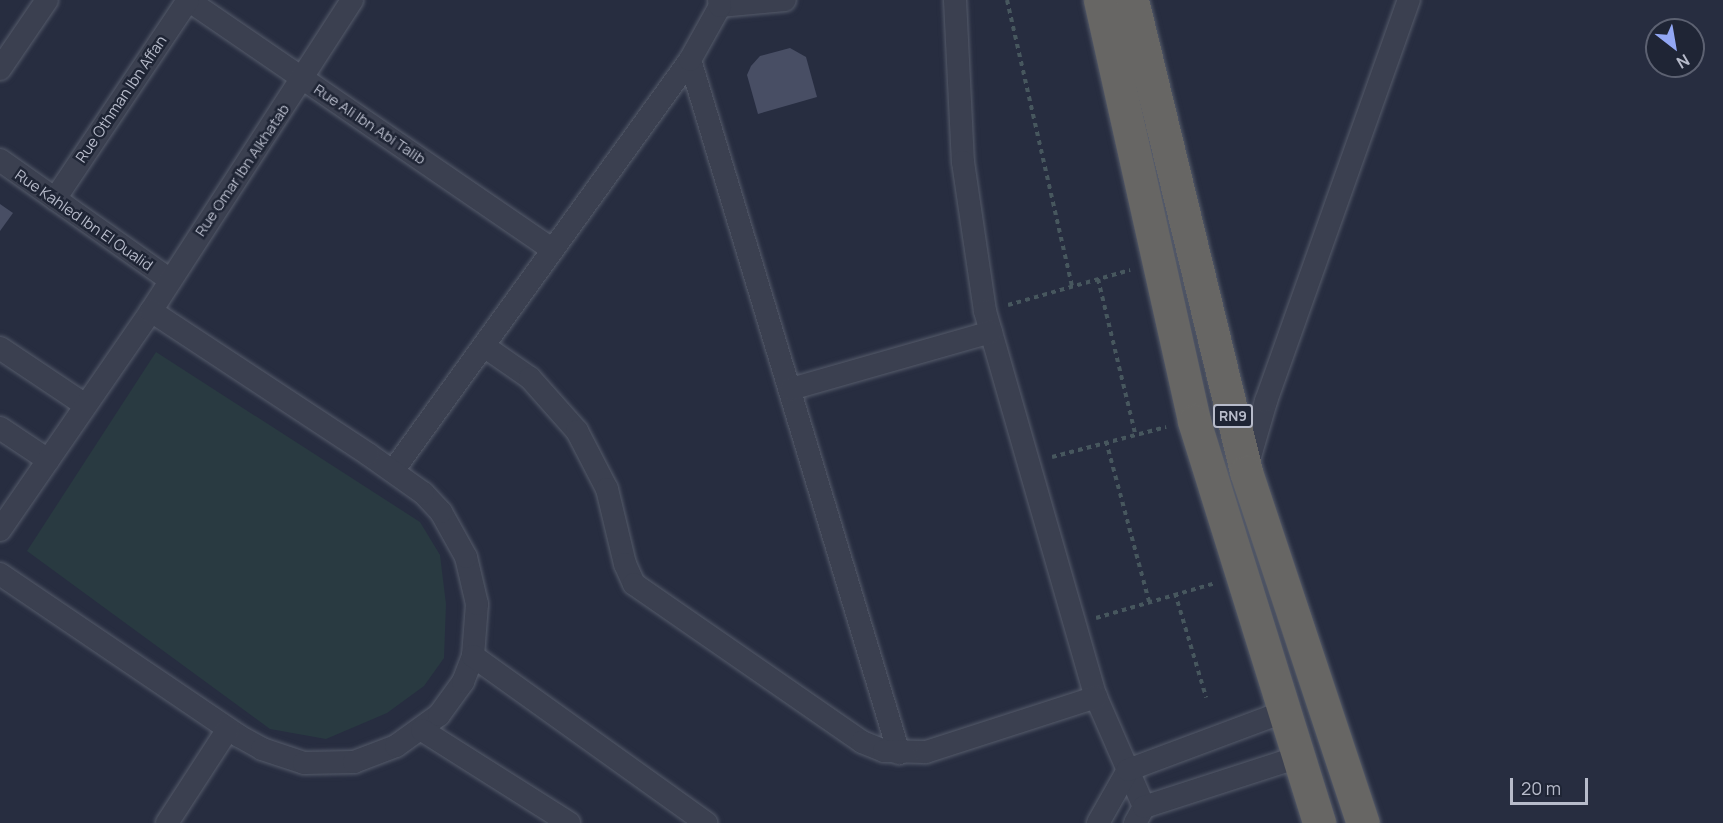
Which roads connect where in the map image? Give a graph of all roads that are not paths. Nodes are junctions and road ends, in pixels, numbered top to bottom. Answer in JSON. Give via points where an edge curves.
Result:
{"nodes":[{"id":1,"x":47,"y":0,"type":"edge"},
{"id":2,"x":188,"y":0,"type":"edge"},
{"id":3,"x":351,"y":0,"type":"edge"},
{"id":4,"x":785,"y":0,"type":"edge"},
{"id":5,"x":955,"y":0,"type":"edge"},
{"id":6,"x":1100,"y":0,"type":"edge"},
{"id":7,"x":1132,"y":0,"type":"edge"},
{"id":8,"x":1409,"y":0,"type":"edge"},
{"id":9,"x":720,"y":3,"type":"edge"},
{"id":10,"x":690,"y":60,"type":"junction"},
{"id":11,"x":0,"y":69,"type":"edge"},
{"id":12,"x":303,"y":79,"type":"junction"},
{"id":13,"x":0,"y":160,"type":"edge"},
{"id":14,"x":55,"y":199,"type":"junction"},
{"id":15,"x":551,"y":249,"type":"junction"},
{"id":16,"x":169,"y":279,"type":"junction"},
{"id":17,"x":151,"y":310,"type":"junction"},
{"id":18,"x":988,"y":322,"type":"junction"},
{"id":19,"x":484,"y":346,"type":"junction"},
{"id":20,"x":0,"y":348,"type":"edge"},
{"id":21,"x":791,"y":389,"type":"junction"},
{"id":22,"x":85,"y":405,"type":"junction"},
{"id":23,"x":0,"y":428,"type":"edge"},
{"id":24,"x":48,"y":460,"type":"junction"},
{"id":25,"x":393,"y":471,"type":"junction"},
{"id":26,"x":1246,"y":472,"type":"junction"},
{"id":27,"x":0,"y":530,"type":"edge"},
{"id":28,"x":0,"y":574,"type":"edge"},
{"id":29,"x":473,"y":656,"type":"junction"},
{"id":30,"x":1096,"y":697,"type":"junction"},
{"id":31,"x":1283,"y":712,"type":"junction"},
{"id":32,"x":228,"y":729,"type":"junction"},
{"id":33,"x":422,"y":730,"type":"junction"},
{"id":34,"x":899,"y":753,"type":"junction"},
{"id":35,"x":1296,"y":758,"type":"junction"},
{"id":36,"x":1128,"y":770,"type":"junction"},
{"id":37,"x":1140,"y":815,"type":"edge"},
{"id":38,"x":167,"y":823,"type":"edge"},
{"id":39,"x":569,"y":823,"type":"edge"},
{"id":40,"x":706,"y":823,"type":"edge"},
{"id":41,"x":1098,"y":823,"type":"edge"},
{"id":42,"x":1319,"y":823,"type":"edge"},
{"id":43,"x":1363,"y":823,"type":"edge"}],
"edges":[{"from":1,"to":11,"type":"street"},
{"from":2,"to":12,"type":"street","name":"Rue Ali Ibn Abi Talib"},
{"from":2,"to":14,"type":"street","name":"Rue Othman Ibn Affan"},
{"from":3,"to":12,"type":"street","name":"Rue Omar Ibn Alkhatab"},
{"from":4,"to":9,"type":"street"},
{"from":5,"to":18,"type":"street","via":[[963,162]]},
{"from":6,"to":31,"type":"highway","number":"RN9","via":[[1194,421]]},
{"from":7,"to":26,"type":"highway","number":"RN9"},
{"from":8,"to":26,"type":"street","via":[[1266,401]]},
{"from":9,"to":10,"type":"street"},
{"from":10,"to":15,"type":"street"},
{"from":10,"to":21,"type":"street"},
{"from":12,"to":15,"type":"street","name":"Rue Ali Ibn Abi Talib"},
{"from":12,"to":16,"type":"street","name":"Rue Omar Ibn Alkhatab"},
{"from":13,"to":14,"type":"street","name":"Rue Kahled Ibn El Oualid"},
{"from":14,"to":16,"type":"street","name":"Rue Kahled Ibn El Oualid"},
{"from":15,"to":19,"type":"street"},
{"from":16,"to":17,"type":"street","name":"Rue Omar Ibn Alkhatab"},
{"from":17,"to":22,"type":"street","name":"Rue Omar Ibn Alkhatab"},
{"from":17,"to":25,"type":"street"},
{"from":18,"to":21,"type":"street"},
{"from":18,"to":30,"type":"street"},
{"from":19,"to":25,"type":"street"},
{"from":19,"to":34,"type":"street","via":[[530,378],[577,431],[607,489],[625,564],[634,584],[862,742]]},
{"from":20,"to":22,"type":"street"},
{"from":21,"to":34,"type":"street"},
{"from":22,"to":24,"type":"street","name":"Rue Omar Ibn Alkhatab"},
{"from":23,"to":24,"type":"street"},
{"from":24,"to":27,"type":"street","name":"Rue Omar Ibn Alkhatab"},
{"from":25,"to":29,"type":"street","via":[[441,512],[466,557],[477,604]]},
{"from":26,"to":43,"type":"highway","number":"RN9"},
{"from":28,"to":32,"type":"street"},
{"from":29,"to":33,"type":"street","via":[[457,693]]},
{"from":29,"to":40,"type":"street"},
{"from":30,"to":34,"type":"street","via":[[926,752]]},
{"from":30,"to":36,"type":"street"},
{"from":31,"to":35,"type":"highway","number":"RN9"},
{"from":31,"to":36,"type":"street"},
{"from":32,"to":33,"type":"street","via":[[262,749],[321,764],[371,757]]},
{"from":32,"to":38,"type":"street"},
{"from":33,"to":39,"type":"street"},
{"from":35,"to":37,"type":"street"},
{"from":35,"to":42,"type":"highway","number":"RN9"},
{"from":36,"to":37,"type":"street"},
{"from":36,"to":41,"type":"street"}]}
